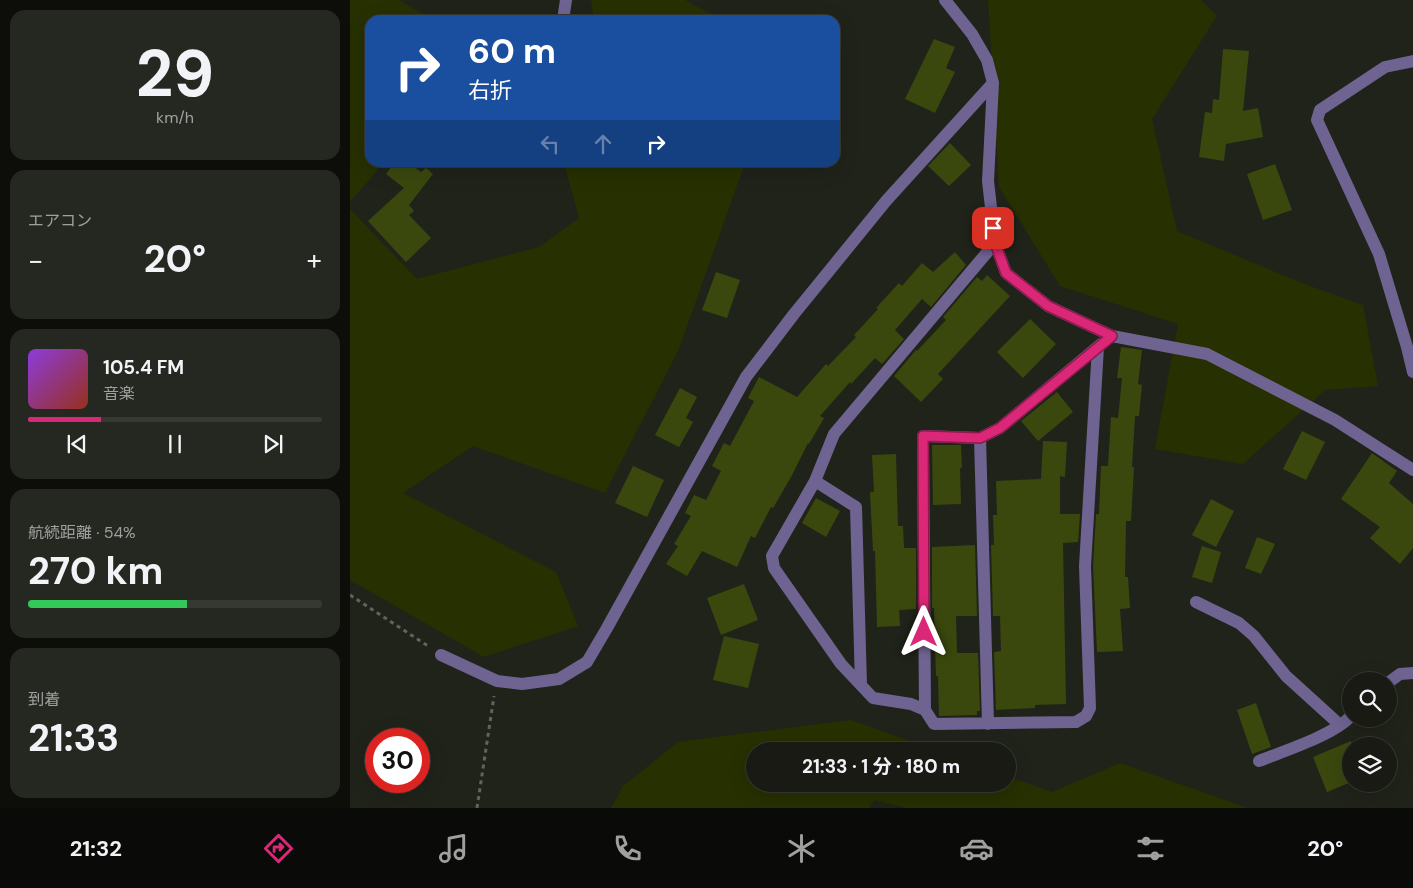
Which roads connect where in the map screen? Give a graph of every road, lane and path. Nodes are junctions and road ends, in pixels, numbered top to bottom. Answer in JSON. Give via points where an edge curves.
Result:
{"nodes":[{"id":1,"x":566,"y":0,"type":"edge"},
{"id":2,"x":944,"y":0,"type":"edge"},
{"id":3,"x":564,"y":15,"type":"edge"},
{"id":4,"x":1413,"y":61,"type":"edge"},
{"id":5,"x":993,"y":83,"type":"junction"},
{"id":6,"x":995,"y":243,"type":"junction"},
{"id":7,"x":1112,"y":336,"type":"junction"},
{"id":8,"x":1098,"y":347,"type":"junction"},
{"id":9,"x":1413,"y":372,"type":"edge"},
{"id":10,"x":980,"y":438,"type":"junction"},
{"id":11,"x":1413,"y":470,"type":"edge"},
{"id":12,"x":815,"y":481,"type":"junction"},
{"id":13,"x":350,"y":595,"type":"edge"},
{"id":14,"x":1196,"y":602,"type":"dead end"},
{"id":15,"x":441,"y":655,"type":"joint"},
{"id":16,"x":1413,"y":673,"type":"edge"},
{"id":17,"x":1397,"y":676,"type":"edge"},
{"id":18,"x":497,"y":681,"type":"junction"},
{"id":19,"x":861,"y":685,"type":"junction"},
{"id":20,"x":925,"y":710,"type":"junction"},
{"id":21,"x":988,"y":724,"type":"junction"},
{"id":22,"x":1340,"y":725,"type":"joint"},
{"id":23,"x":1259,"y":761,"type":"dead end"},
{"id":24,"x":477,"y":808,"type":"edge"}],
"edges":[{"from":1,"to":3,"type":"street"},
{"from":2,"to":5,"type":"street","via":[[972,34],[987,60]]},
{"from":4,"to":9,"type":"street","via":[[1385,67],[1320,110],[1317,120],[1379,254]]},
{"from":5,"to":6,"type":"street","via":[[988,181]]},
{"from":5,"to":18,"type":"street","via":[[886,201],[746,377],[587,662],[559,679],[522,684]]},
{"from":6,"to":7,"type":"street","via":[[1006,273],[1041,301]]},
{"from":6,"to":12,"type":"street","via":[[834,434]]},
{"from":7,"to":8,"type":"street"},
{"from":7,"to":11,"type":"street","via":[[1207,354],[1335,420]]},
{"from":8,"to":10,"type":"street","via":[[1000,428]]},
{"from":8,"to":21,"type":"street","via":[[1085,566],[1090,708],[1086,716],[1076,722]]},
{"from":10,"to":20,"type":"street","via":[[923,436]]},
{"from":10,"to":21,"type":"street"},
{"from":12,"to":19,"type":"street","via":[[856,507]]},
{"from":12,"to":19,"type":"street","via":[[772,556],[774,568],[841,664]]},
{"from":13,"to":15,"type":"path"},
{"from":14,"to":22,"type":"street","via":[[1239,623],[1254,636],[1286,676]]},
{"from":15,"to":18,"type":"street"},
{"from":16,"to":17,"type":"street"},
{"from":18,"to":24,"type":"path"},
{"from":19,"to":20,"type":"street","via":[[873,698],[911,704]]},
{"from":20,"to":21,"type":"street","via":[[934,724]]},
{"from":22,"to":23,"type":"street","via":[[1317,738]]}]}
